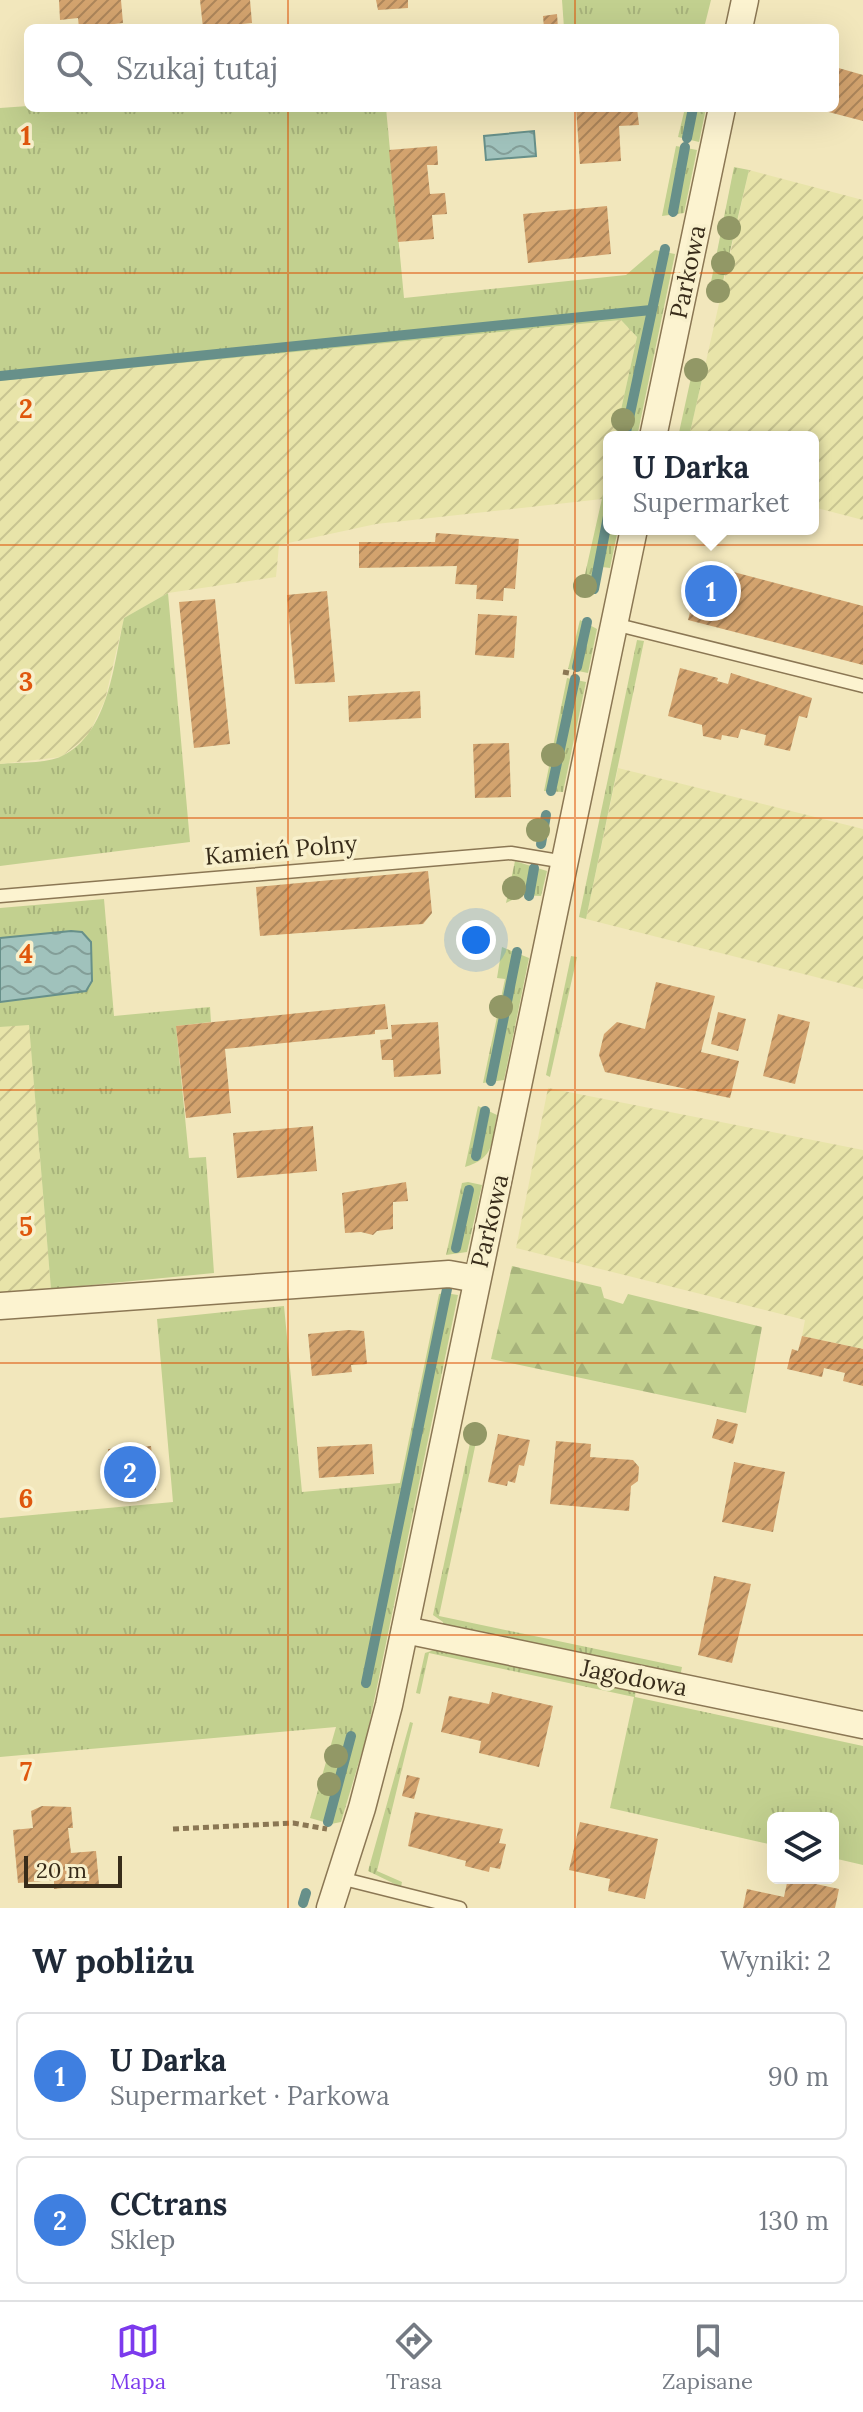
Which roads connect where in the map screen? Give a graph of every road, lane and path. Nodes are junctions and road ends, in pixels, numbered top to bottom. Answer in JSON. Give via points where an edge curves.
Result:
{"nodes":[{"id":1,"x":745,"y":0,"type":"edge"},
{"id":2,"x":740,"y":24,"type":"edge"},
{"id":3,"x":721,"y":112,"type":"edge"},
{"id":4,"x":654,"y":431,"type":"edge"},
{"id":5,"x":633,"y":535,"type":"edge"},
{"id":6,"x":614,"y":624,"type":"junction"},
{"id":7,"x":863,"y":686,"type":"edge"},
{"id":8,"x":565,"y":862,"type":"junction"},
{"id":9,"x":0,"y":896,"type":"edge"},
{"id":10,"x":477,"y":1279,"type":"junction"},
{"id":11,"x":0,"y":1306,"type":"edge"},
{"id":12,"x":405,"y":1630,"type":"junction"},
{"id":13,"x":863,"y":1725,"type":"edge"},
{"id":14,"x":309,"y":1824,"type":"dead end"},
{"id":15,"x":173,"y":1829,"type":"dead end"},
{"id":16,"x":340,"y":1878,"type":"junction"},
{"id":17,"x":330,"y":1908,"type":"edge"},
{"id":18,"x":460,"y":1908,"type":"edge"}],
"edges":[{"from":1,"to":2,"type":"street"},
{"from":3,"to":4,"type":"street","name":"Parkowa"},
{"from":5,"to":6,"type":"street","name":"Parkowa"},
{"from":6,"to":7,"type":"lane"},
{"from":6,"to":8,"type":"street","name":"Parkowa"},
{"from":8,"to":9,"type":"lane","name":"Kamień Polny","via":[[511,853]]},
{"from":8,"to":10,"type":"street","name":"Parkowa"},
{"from":10,"to":11,"type":"street","via":[[449,1274]]},
{"from":10,"to":12,"type":"street","name":"Parkowa"},
{"from":12,"to":13,"type":"street","name":"Jagodowa"},
{"from":12,"to":16,"type":"street","name":"Parkowa","via":[[378,1750]]},
{"from":14,"to":15,"type":"path"},
{"from":16,"to":17,"type":"street","name":"Parkowa"},
{"from":16,"to":18,"type":"lane"}]}
